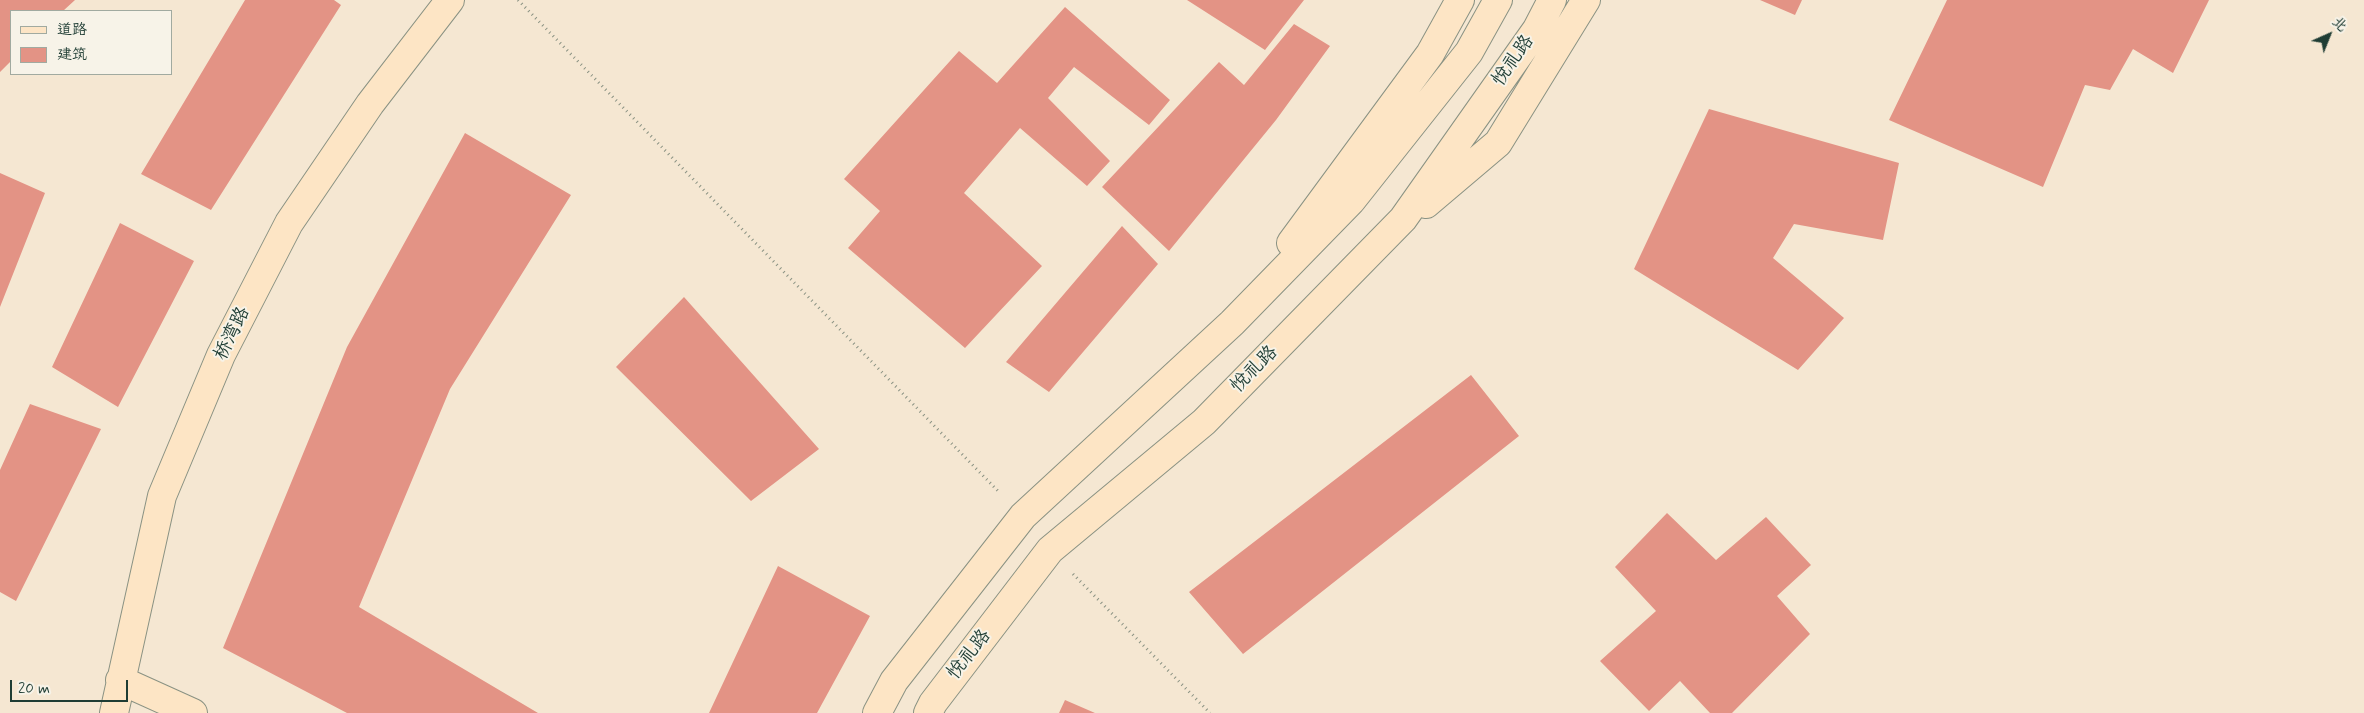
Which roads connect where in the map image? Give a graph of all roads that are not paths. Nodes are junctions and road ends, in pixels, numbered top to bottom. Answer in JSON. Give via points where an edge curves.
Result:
{"nodes":[{"id":1,"x":450,"y":0,"type":"edge"},
{"id":2,"x":1460,"y":0,"type":"edge"},
{"id":3,"x":1498,"y":0,"type":"edge"},
{"id":4,"x":1552,"y":0,"type":"edge"},
{"id":5,"x":1586,"y":0,"type":"edge"},
{"id":6,"x":1376,"y":248,"type":"junction"},
{"id":7,"x":1232,"y":323,"type":"junction"},
{"id":8,"x":120,"y":680,"type":"junction"},
{"id":9,"x":114,"y":713,"type":"edge"},
{"id":10,"x":193,"y":713,"type":"edge"},
{"id":11,"x":878,"y":713,"type":"edge"},
{"id":12,"x":928,"y":713,"type":"edge"}],
"edges":[{"from":1,"to":8,"type":"main road","name":"桥湾路","via":[[370,104],[289,224],[221,356],[162,496]]},
{"from":2,"to":7,"type":"main road","via":[[1430,54]]},
{"from":3,"to":7,"type":"main road","via":[[1468,52],[1351,201]]},
{"from":4,"to":6,"type":"main road","name":"悦礼路","via":[[1537,29],[1403,220]]},
{"from":5,"to":6,"type":"main road","via":[[1498,143]]},
{"from":6,"to":12,"type":"main road","name":"悦礼路","via":[[1204,422],[1050,550]]},
{"from":7,"to":11,"type":"main road","via":[[1023,516],[894,681]]},
{"from":8,"to":9,"type":"main road","name":"桥湾路"},
{"from":8,"to":10,"type":"main road"}]}
